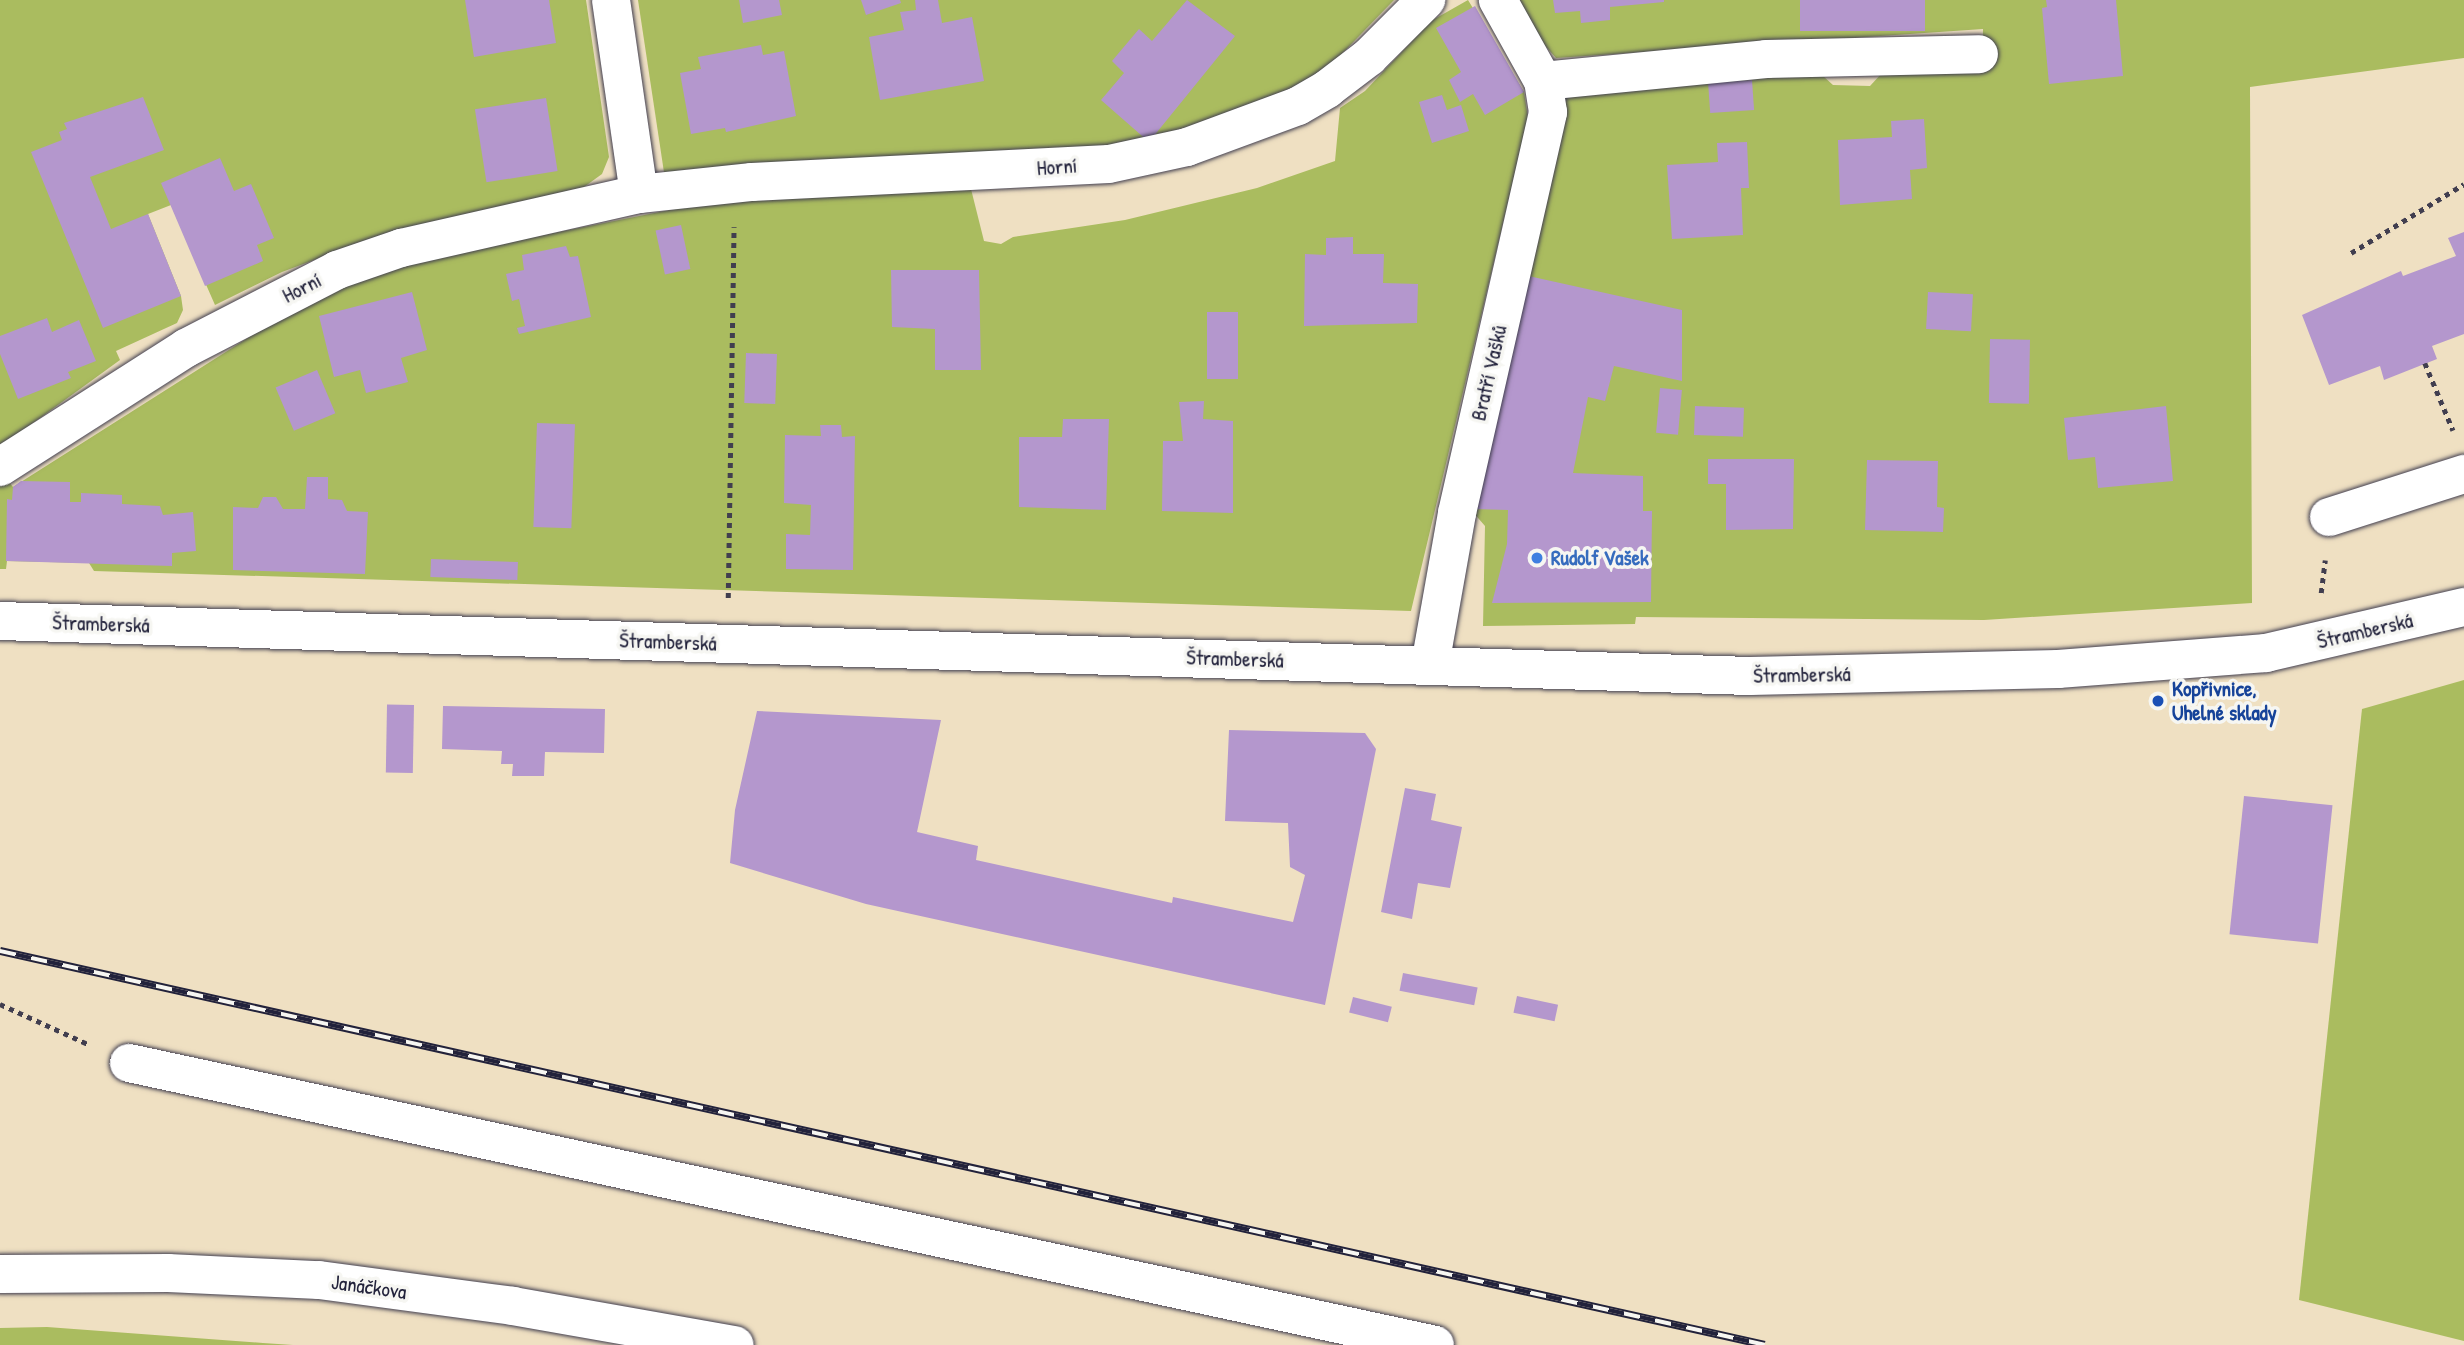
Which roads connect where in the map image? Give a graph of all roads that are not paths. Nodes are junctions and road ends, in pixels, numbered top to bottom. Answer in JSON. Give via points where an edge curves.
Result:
{"nodes":[{"id":1,"x":611,"y":0,"type":"edge"},
{"id":2,"x":1426,"y":0,"type":"edge"},
{"id":3,"x":1498,"y":0,"type":"edge"},
{"id":4,"x":1979,"y":54,"type":"dead end"},
{"id":5,"x":1543,"y":81,"type":"junction"},
{"id":6,"x":639,"y":194,"type":"junction"},
{"id":7,"x":0,"y":467,"type":"edge"},
{"id":8,"x":2464,"y":474,"type":"edge"},
{"id":9,"x":2329,"y":517,"type":"dead end"},
{"id":10,"x":2464,"y":607,"type":"edge"},
{"id":11,"x":0,"y":621,"type":"edge"},
{"id":12,"x":1430,"y":665,"type":"junction"},
{"id":13,"x":129,"y":1063,"type":"road end"},
{"id":14,"x":0,"y":1274,"type":"edge"},
{"id":15,"x":624,"y":1336,"type":"edge"},
{"id":16,"x":735,"y":1345,"type":"edge"},
{"id":17,"x":1435,"y":1345,"type":"edge"}],
"edges":[{"from":1,"to":6,"type":"street"},
{"from":2,"to":6,"type":"street","name":"Horní","via":[[1369,57],[1327,89],[1298,106],[1187,148],[1109,164],[734,184]]},
{"from":3,"to":5,"type":"street","name":"Bratří Vašků"},
{"from":4,"to":5,"type":"street","via":[[1766,60]]},
{"from":5,"to":12,"type":"street","name":"Bratří Vašků","via":[[1548,112],[1457,513]]},
{"from":6,"to":7,"type":"street","name":"Horní","via":[[401,248],[337,270],[186,348]]},
{"from":8,"to":9,"type":"street"},
{"from":10,"to":12,"type":"street","name":"Štramberská","via":[[2266,653],[2057,669],[1750,676]]},
{"from":11,"to":12,"type":"street","name":"Štramberská"},
{"from":13,"to":17,"type":"street"},
{"from":14,"to":15,"type":"street","name":"Janáčkova","via":[[319,1280]]},
{"from":15,"to":16,"type":"street","name":"Janáčkova"}]}
